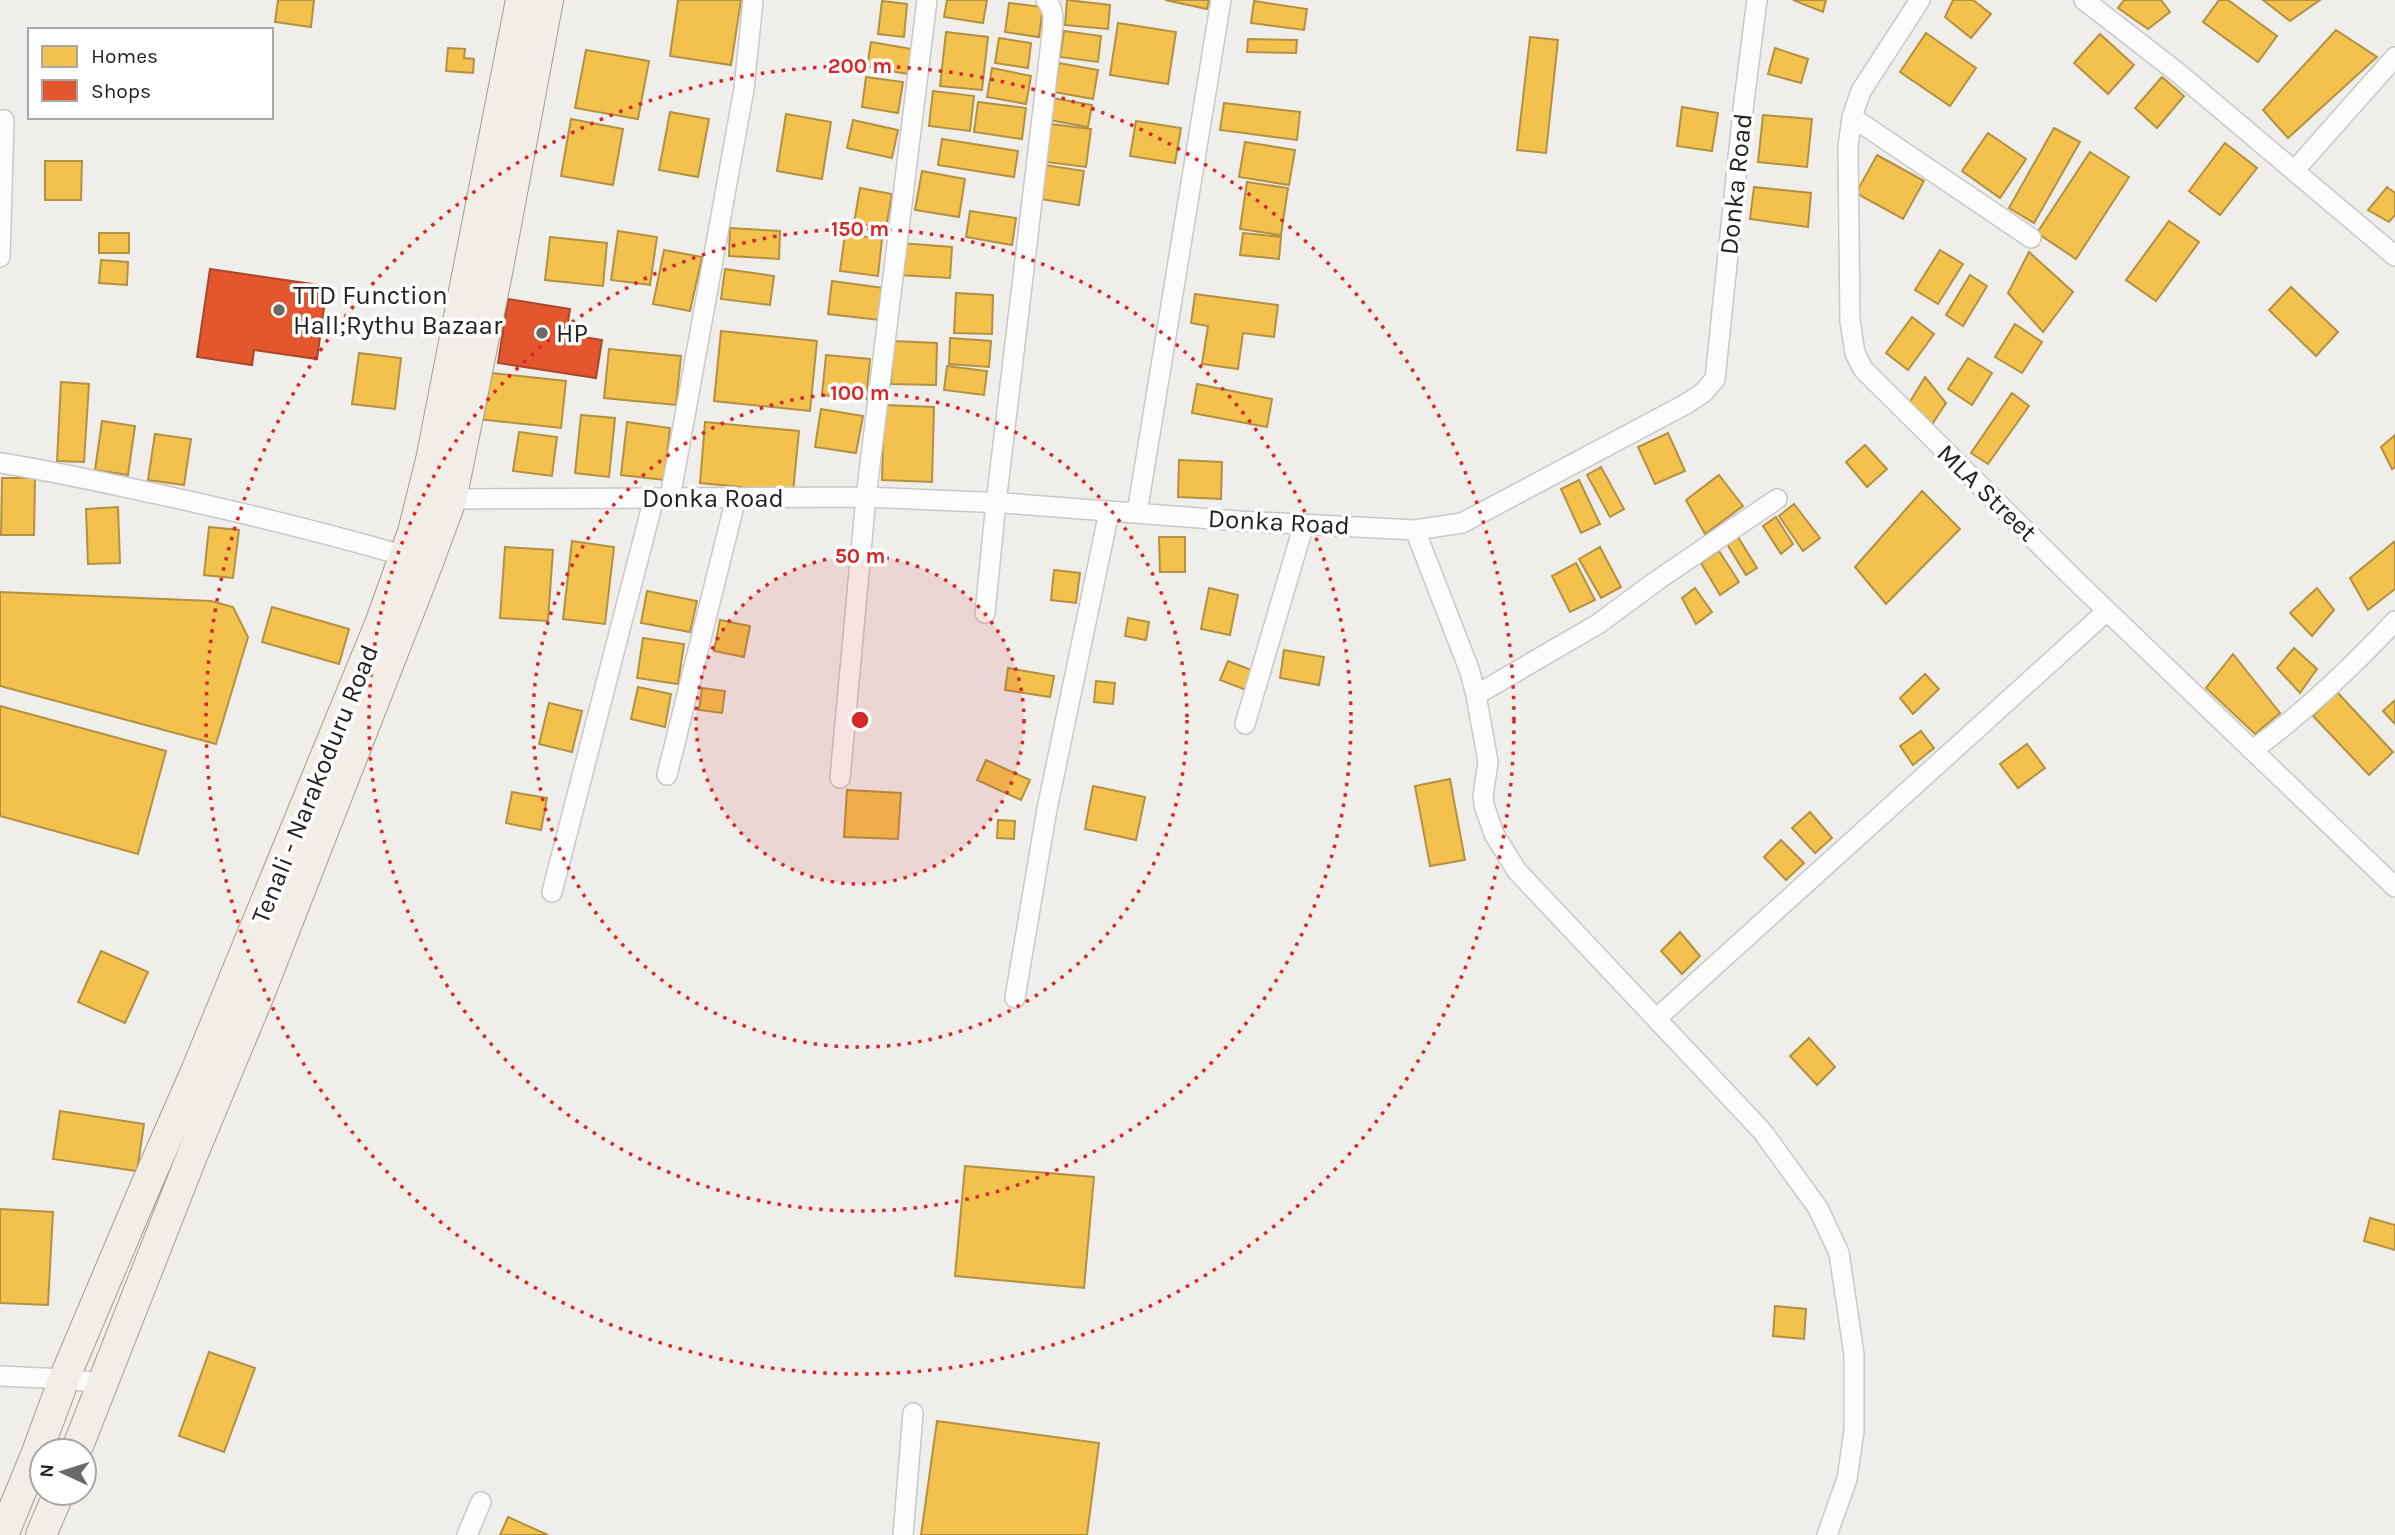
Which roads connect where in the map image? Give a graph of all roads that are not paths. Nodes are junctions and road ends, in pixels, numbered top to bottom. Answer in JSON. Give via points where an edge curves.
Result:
{"nodes":[{"id":1,"x":521,"y":0,"type":"edge"},
{"id":2,"x":548,"y":0,"type":"edge"},
{"id":3,"x":753,"y":0,"type":"edge"},
{"id":4,"x":928,"y":0,"type":"edge"},
{"id":5,"x":1046,"y":0,"type":"edge"},
{"id":6,"x":1220,"y":0,"type":"edge"},
{"id":7,"x":1757,"y":0,"type":"edge"},
{"id":8,"x":1920,"y":0,"type":"edge"},
{"id":9,"x":2084,"y":0,"type":"edge"},
{"id":10,"x":2395,"y":57,"type":"edge"},
{"id":11,"x":1852,"y":117,"type":"junction"},
{"id":12,"x":4,"y":120,"type":"dead end"},
{"id":13,"x":2294,"y":171,"type":"junction"},
{"id":14,"x":2031,"y":238,"type":"dead end"},
{"id":15,"x":2395,"y":256,"type":"edge"},
{"id":16,"x":0,"y":257,"type":"edge"},
{"id":17,"x":0,"y":463,"type":"edge"},
{"id":18,"x":866,"y":497,"type":"junction"},
{"id":19,"x":437,"y":498,"type":"junction"},
{"id":20,"x":662,"y":498,"type":"junction"},
{"id":21,"x":736,"y":498,"type":"junction"},
{"id":22,"x":1777,"y":499,"type":"dead end"},
{"id":23,"x":996,"y":503,"type":"junction"},
{"id":24,"x":1109,"y":512,"type":"junction"},
{"id":25,"x":1138,"y":513,"type":"junction"},
{"id":26,"x":1304,"y":524,"type":"junction"},
{"id":27,"x":1415,"y":530,"type":"junction"},
{"id":28,"x":405,"y":556,"type":"junction"},
{"id":29,"x":2108,"y":611,"type":"junction"},
{"id":30,"x":985,"y":613,"type":"dead end"},
{"id":31,"x":2395,"y":621,"type":"edge"},
{"id":32,"x":1476,"y":695,"type":"junction"},
{"id":33,"x":1245,"y":724,"type":"dead end"},
{"id":34,"x":2253,"y":750,"type":"junction"},
{"id":35,"x":667,"y":775,"type":"dead end"},
{"id":36,"x":840,"y":778,"type":"dead end"},
{"id":37,"x":2395,"y":887,"type":"edge"},
{"id":38,"x":552,"y":892,"type":"dead end"},
{"id":39,"x":1015,"y":998,"type":"dead end"},
{"id":40,"x":1657,"y":1018,"type":"junction"},
{"id":41,"x":0,"y":1376,"type":"edge"},
{"id":42,"x":64,"y":1379,"type":"junction"},
{"id":43,"x":102,"y":1383,"type":"junction"},
{"id":44,"x":913,"y":1413,"type":"dead end"},
{"id":45,"x":81,"y":1437,"type":"edge"},
{"id":46,"x":481,"y":1502,"type":"dead end"},
{"id":47,"x":53,"y":1507,"type":"edge"},
{"id":48,"x":3,"y":1535,"type":"edge"},
{"id":49,"x":41,"y":1535,"type":"edge"},
{"id":50,"x":467,"y":1535,"type":"edge"},
{"id":51,"x":903,"y":1535,"type":"edge"},
{"id":52,"x":1827,"y":1535,"type":"edge"}],
"edges":[{"from":1,"to":19,"type":"main road","name":"Tenali - Narakoduru Road"},
{"from":2,"to":19,"type":"main road","name":"Tenali - Narakoduru Road","via":[[497,273]]},
{"from":3,"to":20,"type":"street","via":[[744,89]]},
{"from":4,"to":18,"type":"street"},
{"from":5,"to":23,"type":"street","via":[[1053,14],[1052,34]]},
{"from":6,"to":25,"type":"street"},
{"from":7,"to":27,"type":"street","name":"Donka Road","via":[[1715,379],[1686,404],[1462,523]]},
{"from":8,"to":11,"type":"street","name":"MLA Street","via":[[1861,91]]},
{"from":9,"to":13,"type":"street"},
{"from":10,"to":13,"type":"street"},
{"from":11,"to":14,"type":"street"},
{"from":11,"to":29,"type":"street","name":"MLA Street","via":[[1848,147],[1850,321],[1855,353],[1863,369]]},
{"from":12,"to":16,"type":"street"},
{"from":13,"to":15,"type":"street"},
{"from":17,"to":28,"type":"street","via":[[240,512]]},
{"from":18,"to":21,"type":"street","name":"Donka Road"},
{"from":18,"to":23,"type":"street","name":"Donka Road"},
{"from":18,"to":36,"type":"street"},
{"from":19,"to":20,"type":"street","name":"Donka Road"},
{"from":19,"to":28,"type":"main road","name":"Tenali - Narakoduru Road"},
{"from":19,"to":43,"type":"main road","name":"Tenali - Narakoduru Road","via":[[420,584]]},
{"from":20,"to":21,"type":"street","name":"Donka Road"},
{"from":20,"to":38,"type":"street"},
{"from":21,"to":35,"type":"street"},
{"from":22,"to":32,"type":"street","via":[[1598,624]]},
{"from":23,"to":24,"type":"street","name":"Donka Road"},
{"from":23,"to":30,"type":"street"},
{"from":24,"to":25,"type":"street","name":"Donka Road"},
{"from":24,"to":39,"type":"street","via":[[1047,809]]},
{"from":25,"to":26,"type":"street","name":"Donka Road"},
{"from":26,"to":27,"type":"street","name":"Donka Road"},
{"from":26,"to":33,"type":"street"},
{"from":27,"to":32,"type":"street"},
{"from":28,"to":42,"type":"main road","name":"Tenali - Narakoduru Road","via":[[252,937]]},
{"from":29,"to":34,"type":"street","name":"MLA Street"},
{"from":29,"to":40,"type":"street"},
{"from":31,"to":34,"type":"street","via":[[2342,676]]},
{"from":32,"to":40,"type":"street","via":[[1488,762],[1482,796],[1494,834],[1517,871]]},
{"from":34,"to":37,"type":"street","name":"MLA Street"},
{"from":40,"to":52,"type":"street","via":[[1762,1131],[1818,1208],[1839,1253],[1854,1354],[1854,1431],[1847,1479]]},
{"from":41,"to":42,"type":"street"},
{"from":42,"to":43,"type":"street"},
{"from":42,"to":48,"type":"main road","name":"Tenali - Narakoduru Road"},
{"from":43,"to":45,"type":"main road","name":"Tenali - Narakoduru Road"},
{"from":44,"to":51,"type":"street"},
{"from":46,"to":50,"type":"street"},
{"from":47,"to":49,"type":"main road"}]}
